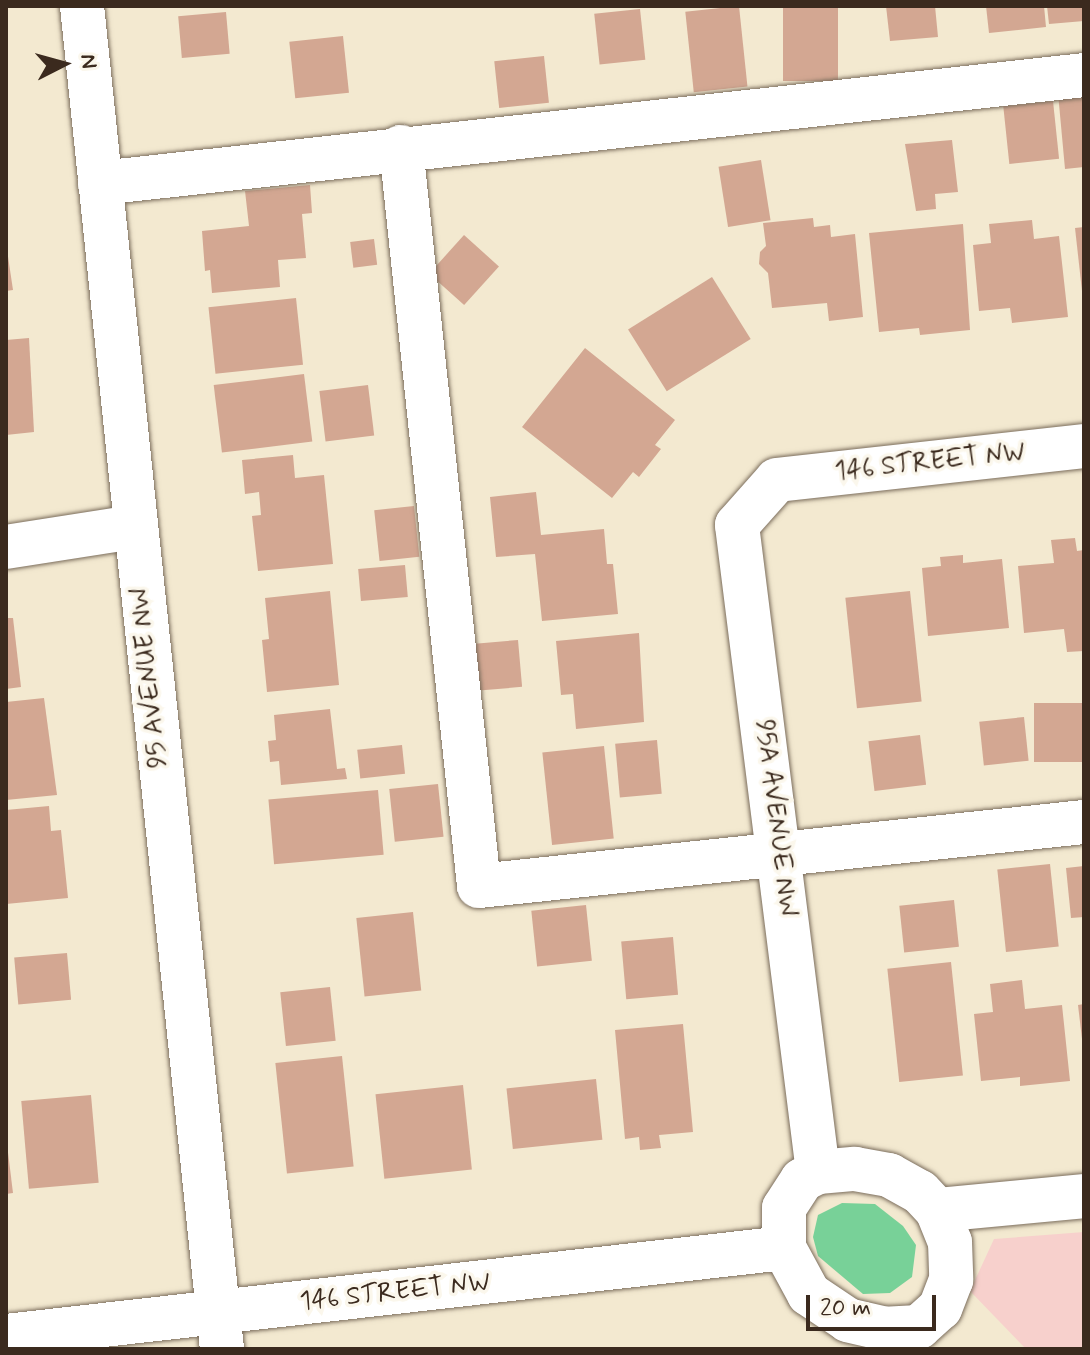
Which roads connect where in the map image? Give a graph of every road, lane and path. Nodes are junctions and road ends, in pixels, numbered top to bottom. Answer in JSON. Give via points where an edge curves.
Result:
{"nodes":[{"id":1,"x":82,"y":6,"type":"edge"},
{"id":2,"x":1084,"y":75,"type":"edge"},
{"id":3,"x":401,"y":147,"type":"junction"},
{"id":4,"x":100,"y":183,"type":"junction"},
{"id":5,"x":1084,"y":446,"type":"edge"},
{"id":6,"x":777,"y":480,"type":"joint"},
{"id":7,"x":134,"y":527,"type":"junction"},
{"id":8,"x":6,"y":547,"type":"edge"},
{"id":9,"x":1084,"y":822,"type":"edge"},
{"id":10,"x":780,"y":853,"type":"junction"},
{"id":11,"x":818,"y":1172,"type":"junction"},
{"id":12,"x":1084,"y":1196,"type":"edge"},
{"id":13,"x":937,"y":1210,"type":"junction"},
{"id":14,"x":784,"y":1248,"type":"junction"},
{"id":15,"x":220,"y":1331,"type":"edge"},
{"id":16,"x":6,"y":1336,"type":"edge"},
{"id":17,"x":930,"y":1338,"type":"edge"}],
"edges":[{"from":1,"to":4,"type":"street","name":"95 AVENUE NW"},
{"from":2,"to":3,"type":"street"},
{"from":3,"to":4,"type":"street"},
{"from":3,"to":10,"type":"street","via":[[479,886]]},
{"from":4,"to":7,"type":"street","name":"95 AVENUE NW"},
{"from":5,"to":6,"type":"street","name":"146 STREET NW"},
{"from":6,"to":10,"type":"street","name":"95A AVENUE NW","via":[[737,525]]},
{"from":7,"to":8,"type":"street"},
{"from":7,"to":15,"type":"street","name":"95 AVENUE NW"},
{"from":9,"to":10,"type":"street"},
{"from":10,"to":11,"type":"street","name":"95A AVENUE NW"},
{"from":11,"to":13,"type":"street","via":[[855,1169],[889,1175],[920,1192]]},
{"from":11,"to":14,"type":"street","via":[[802,1180],[784,1208]]},
{"from":12,"to":13,"type":"street"},
{"from":13,"to":17,"type":"street","via":[[950,1242],[951,1280]]},
{"from":14,"to":15,"type":"street","name":"146 STREET NW"},
{"from":14,"to":17,"type":"street","via":[[809,1294],[848,1320]]},
{"from":15,"to":16,"type":"street","name":"146 STREET NW"}]}
